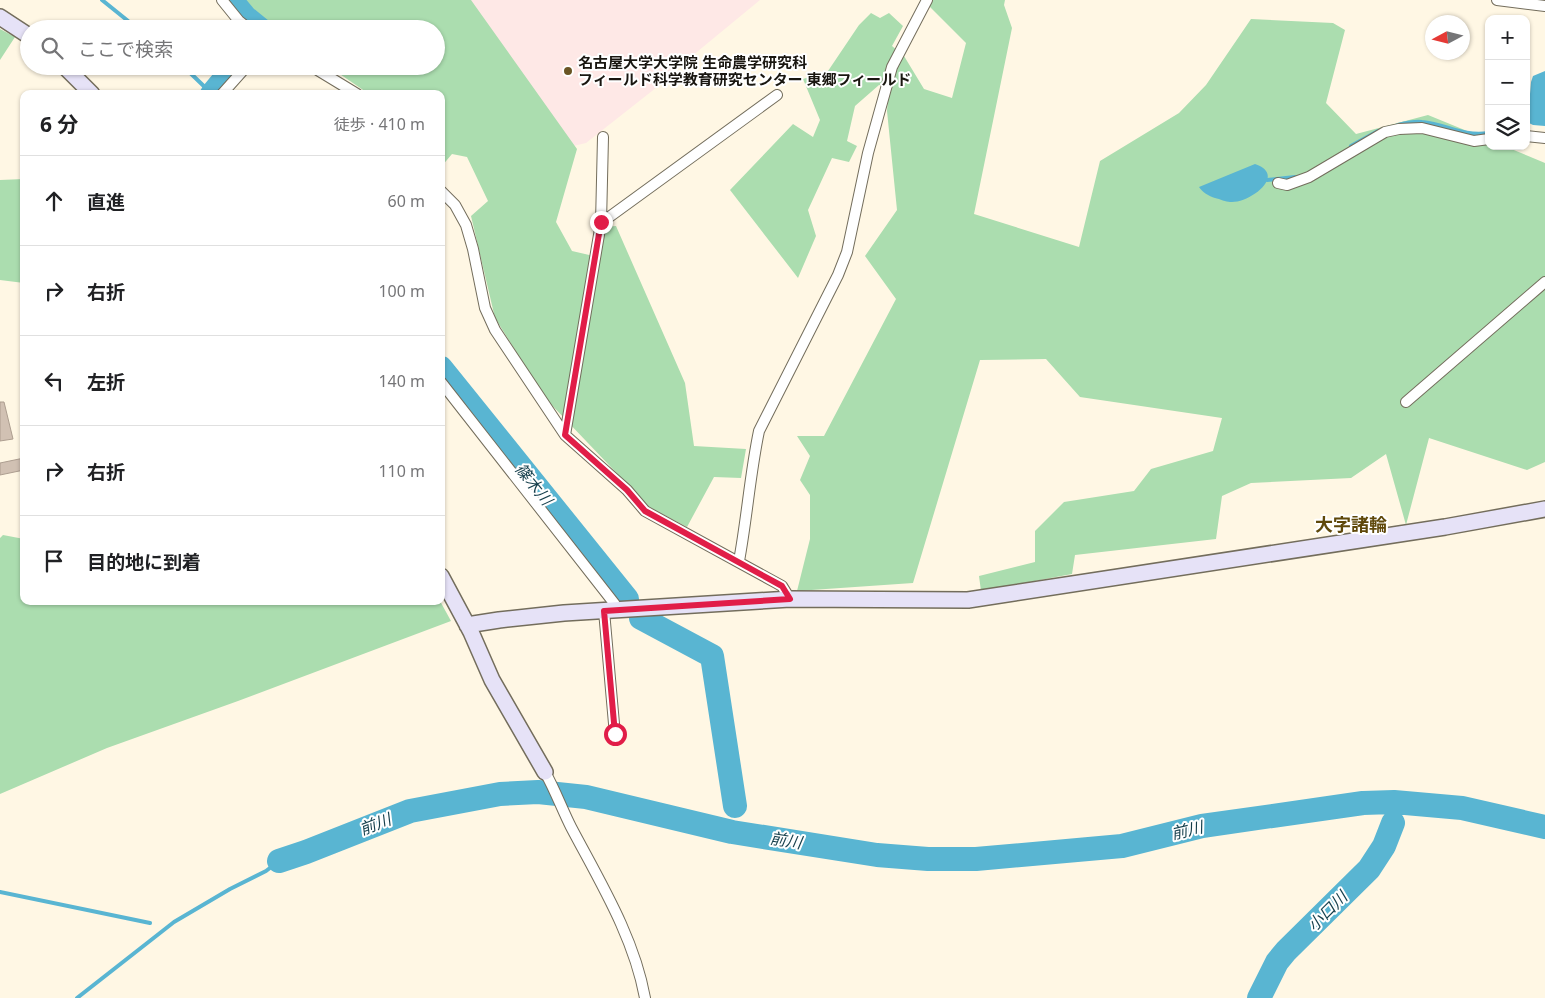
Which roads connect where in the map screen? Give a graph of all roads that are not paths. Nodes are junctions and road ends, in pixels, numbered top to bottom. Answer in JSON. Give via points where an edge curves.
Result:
{"nodes":[{"id":1,"x":222,"y":0,"type":"edge"},
{"id":2,"x":927,"y":0,"type":"edge"},
{"id":3,"x":1497,"y":0,"type":"edge"},
{"id":4,"x":1545,"y":6,"type":"edge"},
{"id":5,"x":0,"y":17,"type":"edge"},
{"id":6,"x":238,"y":20,"type":"edge"},
{"id":7,"x":20,"y":30,"type":"edge"},
{"id":8,"x":73,"y":75,"type":"edge"},
{"id":9,"x":239,"y":75,"type":"edge"},
{"id":10,"x":326,"y":75,"type":"edge"},
{"id":11,"x":88,"y":90,"type":"edge"},
{"id":12,"x":226,"y":90,"type":"edge"},
{"id":13,"x":350,"y":90,"type":"edge"},
{"id":14,"x":777,"y":94,"type":"dead end"},
{"id":15,"x":1530,"y":136,"type":"edge"},
{"id":16,"x":603,"y":138,"type":"dead end"},
{"id":17,"x":1545,"y":138,"type":"edge"},
{"id":18,"x":1485,"y":140,"type":"edge"},
{"id":19,"x":1278,"y":183,"type":"dead end"},
{"id":20,"x":445,"y":195,"type":"edge"},
{"id":21,"x":601,"y":222,"type":"junction"},
{"id":22,"x":1545,"y":282,"type":"edge"},
{"id":23,"x":445,"y":387,"type":"edge"},
{"id":24,"x":1406,"y":402,"type":"dead end"},
{"id":25,"x":565,"y":435,"type":"junction"},
{"id":26,"x":1545,"y":508,"type":"edge"},
{"id":27,"x":739,"y":561,"type":"junction"},
{"id":28,"x":445,"y":584,"type":"edge"},
{"id":29,"x":790,"y":599,"type":"junction"},
{"id":30,"x":611,"y":610,"type":"junction"},
{"id":31,"x":467,"y":625,"type":"junction"},
{"id":32,"x":615,"y":734,"type":"dead end"},
{"id":33,"x":545,"y":772,"type":"joint"},
{"id":34,"x":645,"y":998,"type":"edge"}],
"edges":[{"from":1,"to":6,"type":"street"},
{"from":2,"to":27,"type":"street","via":[[892,67],[838,275],[759,431]]},
{"from":3,"to":4,"type":"street"},
{"from":5,"to":7,"type":"street"},
{"from":8,"to":11,"type":"street"},
{"from":9,"to":12,"type":"street"},
{"from":10,"to":13,"type":"street"},
{"from":14,"to":21,"type":"street"},
{"from":15,"to":17,"type":"street"},
{"from":16,"to":21,"type":"street"},
{"from":18,"to":19,"type":"street","via":[[1474,141],[1422,128],[1399,129],[1385,132],[1309,177],[1287,185]]},
{"from":20,"to":25,"type":"street","via":[[466,225],[485,308],[495,330]]},
{"from":21,"to":25,"type":"street"},
{"from":22,"to":24,"type":"street"},
{"from":23,"to":30,"type":"street","via":[[614,603]]},
{"from":25,"to":27,"type":"street","via":[[627,490],[645,511]]},
{"from":26,"to":29,"type":"street","via":[[1445,528],[968,600]]},
{"from":27,"to":29,"type":"street","via":[[782,586]]},
{"from":28,"to":31,"type":"street"},
{"from":29,"to":30,"type":"street"},
{"from":30,"to":31,"type":"street"},
{"from":30,"to":32,"type":"street"},
{"from":31,"to":33,"type":"street","via":[[492,680]]},
{"from":33,"to":34,"type":"street","via":[[615,909],[642,979]]}]}
